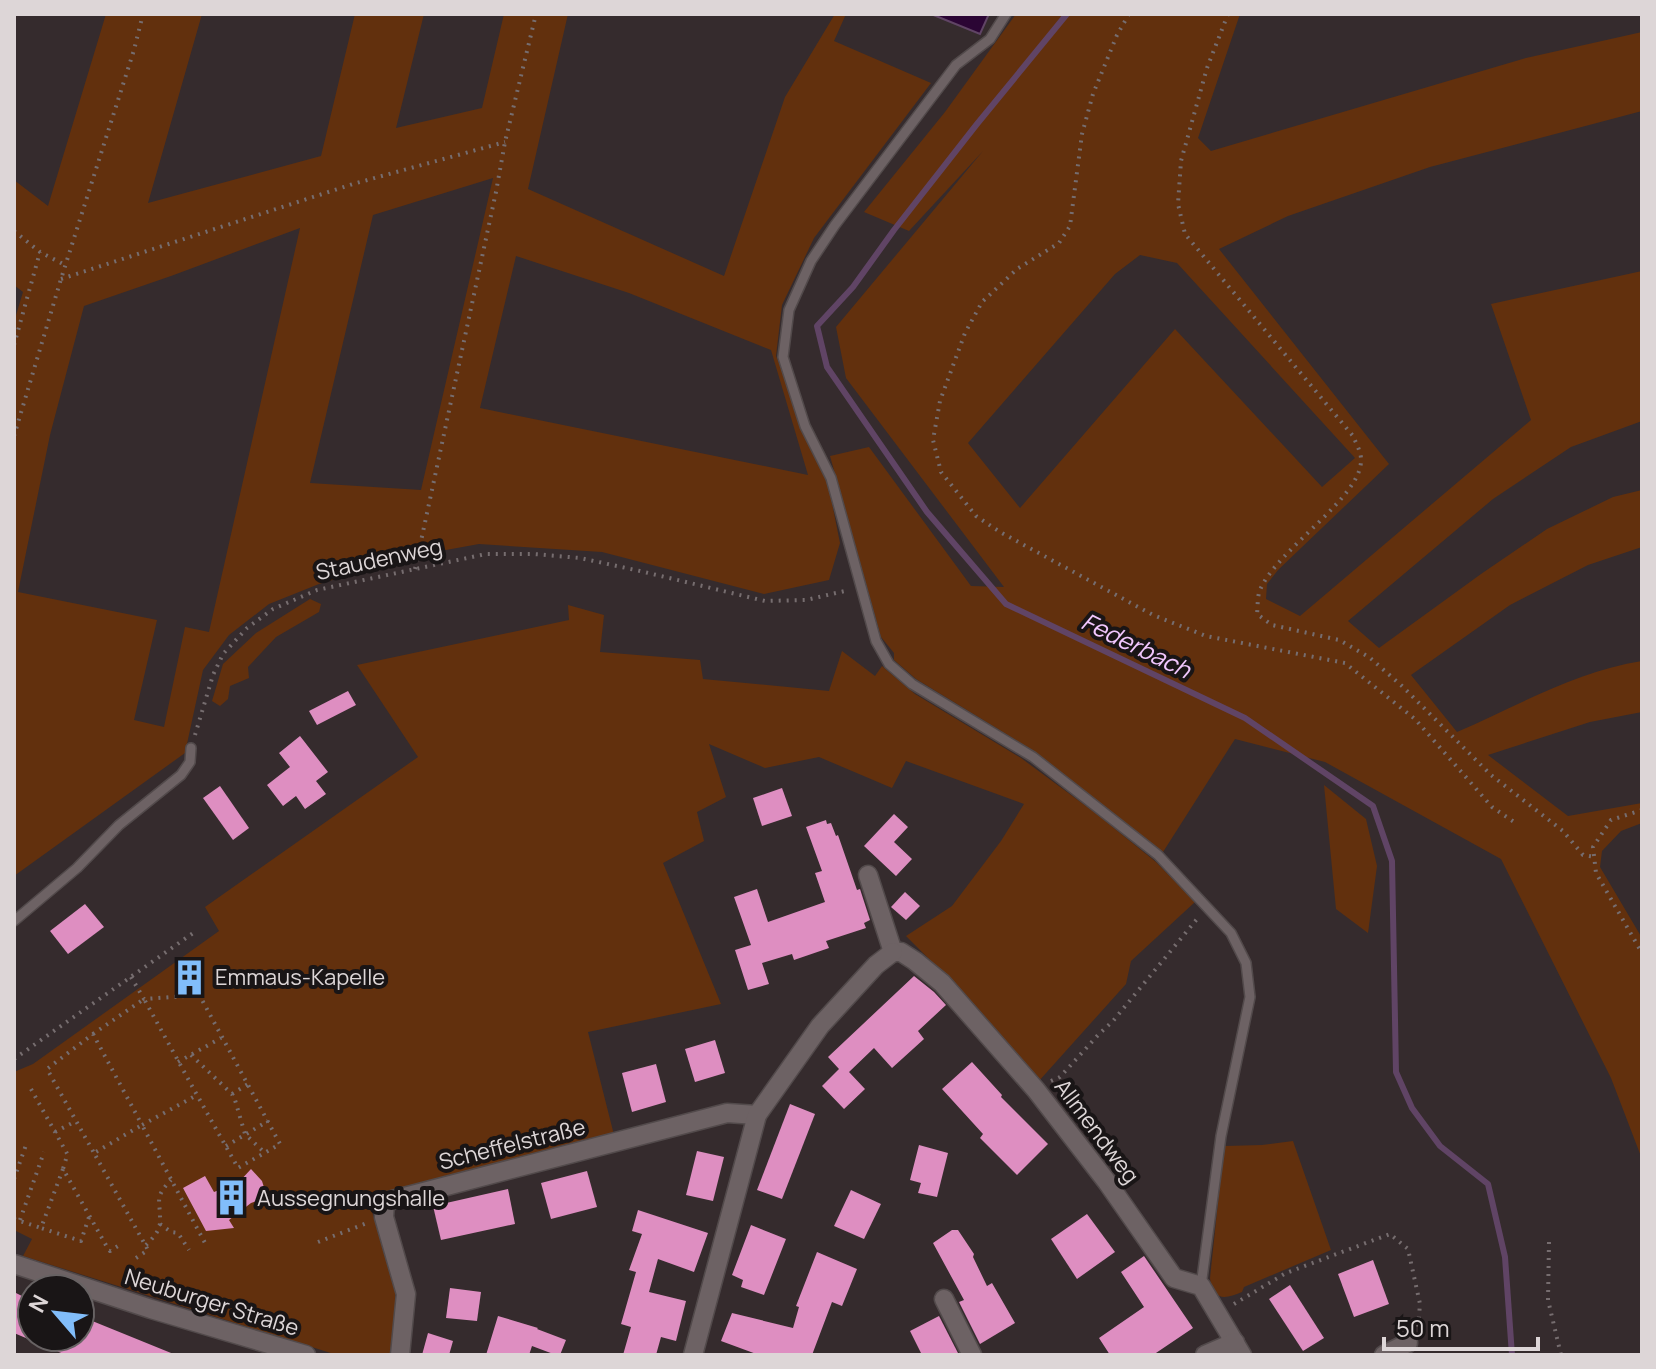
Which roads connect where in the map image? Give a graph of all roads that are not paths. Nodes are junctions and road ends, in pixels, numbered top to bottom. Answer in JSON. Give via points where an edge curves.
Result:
{"nodes":[{"id":1,"x":1006,"y":14,"type":"edge"},
{"id":2,"x":191,"y":748,"type":"road end"},
{"id":3,"x":868,"y":875,"type":"dead end"},
{"id":4,"x":14,"y":921,"type":"edge"},
{"id":5,"x":893,"y":952,"type":"junction"},
{"id":6,"x":757,"y":1115,"type":"junction"},
{"id":7,"x":14,"y":1264,"type":"edge"},
{"id":8,"x":1201,"y":1286,"type":"junction"},
{"id":9,"x":944,"y":1299,"type":"dead end"},
{"id":10,"x":1408,"y":1343,"type":"road end"},
{"id":11,"x":1239,"y":1348,"type":"edge"},
{"id":12,"x":306,"y":1355,"type":"edge"},
{"id":13,"x":400,"y":1355,"type":"edge"},
{"id":14,"x":693,"y":1355,"type":"edge"},
{"id":15,"x":972,"y":1355,"type":"edge"},
{"id":16,"x":1205,"y":1355,"type":"edge"},
{"id":17,"x":1384,"y":1355,"type":"edge"}],
"edges":[{"from":1,"to":8,"type":"lane","via":[[990,39],[956,65],[811,261],[789,310],[783,357],[805,426],[831,478],[876,641],[889,664],[912,684],[1033,757],[1158,855],[1231,933],[1246,963],[1250,997],[1221,1136]]},
{"from":2,"to":4,"type":"lane","via":[[181,775]]},
{"from":3,"to":5,"type":"street"},
{"from":5,"to":6,"type":"street","via":[[820,1026]]},
{"from":5,"to":8,"type":"street","name":"Allmendweg","via":[[908,956],[942,983],[1034,1087],[1174,1278]]},
{"from":6,"to":13,"type":"street","name":"Scheffelstraße","via":[[727,1113],[385,1202],[384,1217],[406,1294]]},
{"from":6,"to":14,"type":"street"},
{"from":7,"to":12,"type":"street","name":"Neuburger Straße"},
{"from":8,"to":11,"type":"street"},
{"from":9,"to":15,"type":"street"},
{"from":10,"to":17,"type":"street"},
{"from":11,"to":16,"type":"street"}]}
